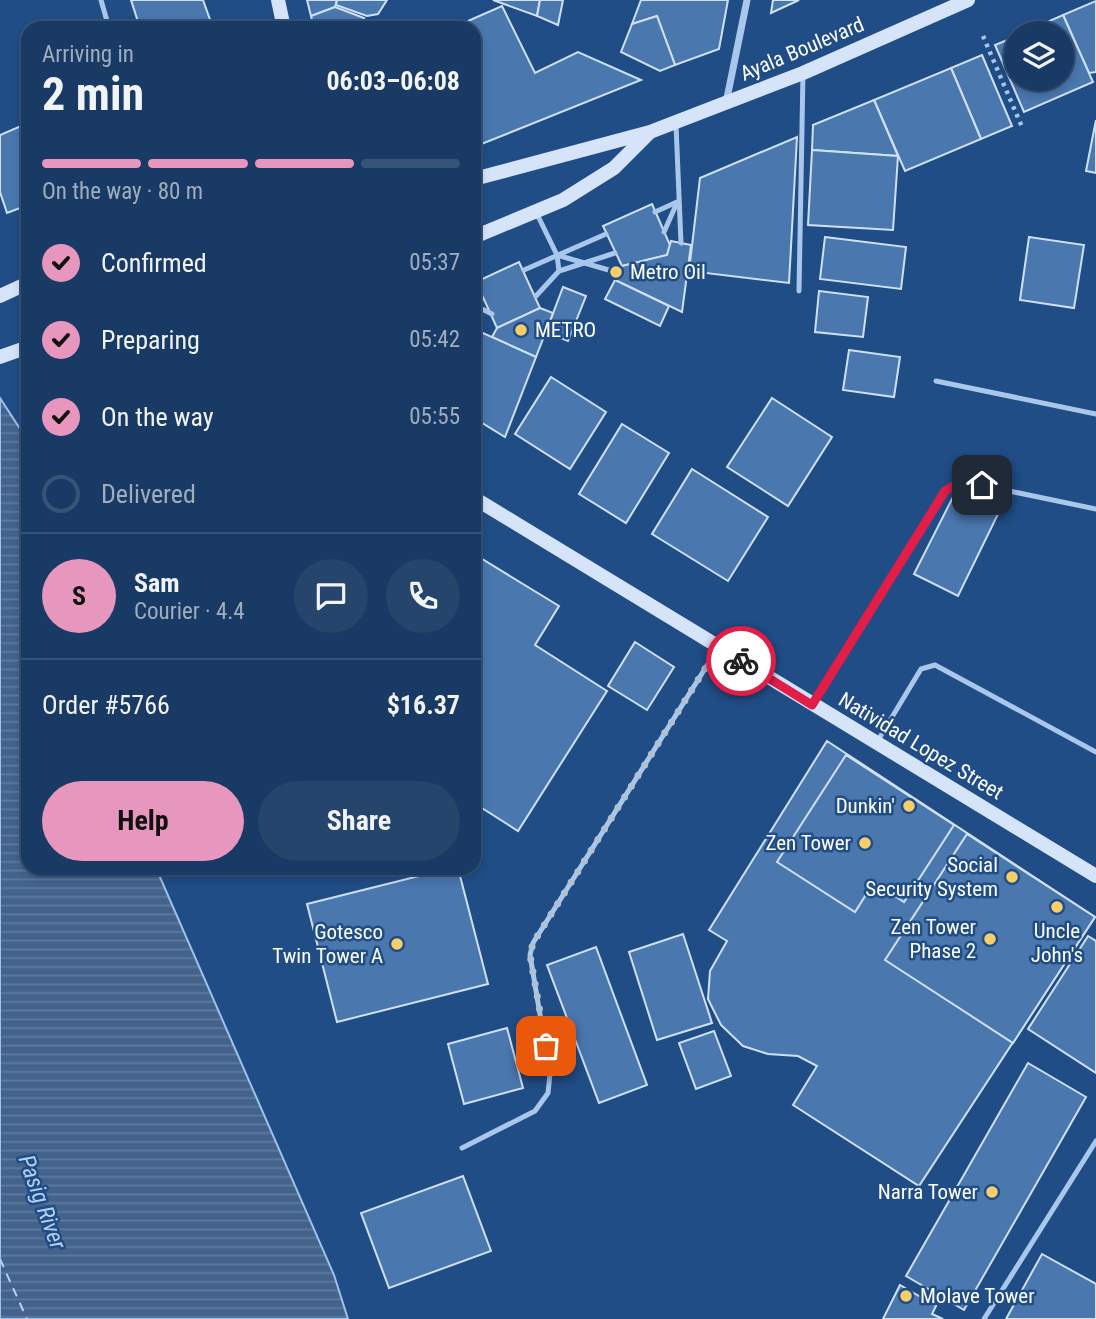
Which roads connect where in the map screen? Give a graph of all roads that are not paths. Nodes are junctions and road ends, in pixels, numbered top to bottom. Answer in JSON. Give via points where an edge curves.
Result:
{"nodes":[{"id":1,"x":101,"y":0,"type":"edge"},
{"id":2,"x":278,"y":0,"type":"edge"},
{"id":3,"x":747,"y":0,"type":"edge"},
{"id":4,"x":968,"y":0,"type":"edge"},
{"id":5,"x":107,"y":21,"type":"edge"},
{"id":6,"x":282,"y":21,"type":"edge"},
{"id":7,"x":803,"y":73,"type":"junction"},
{"id":8,"x":726,"y":103,"type":"junction"},
{"id":9,"x":676,"y":122,"type":"junction"},
{"id":10,"x":650,"y":132,"type":"junction"},
{"id":11,"x":481,"y":177,"type":"edge"},
{"id":12,"x":677,"y":202,"type":"junction"},
{"id":13,"x":536,"y":212,"type":"junction"},
{"id":14,"x":655,"y":212,"type":"dead end"},
{"id":15,"x":664,"y":232,"type":"dead end"},
{"id":16,"x":481,"y":234,"type":"edge"},
{"id":17,"x":606,"y":234,"type":"dead end"},
{"id":18,"x":681,"y":243,"type":"dead end"},
{"id":19,"x":615,"y":253,"type":"dead end"},
{"id":20,"x":557,"y":256,"type":"junction"},
{"id":21,"x":585,"y":264,"type":"junction"},
{"id":22,"x":524,"y":270,"type":"dead end"},
{"id":23,"x":559,"y":271,"type":"junction"},
{"id":24,"x":619,"y":273,"type":"dead end"},
{"id":25,"x":21,"y":286,"type":"edge"},
{"id":26,"x":799,"y":291,"type":"dead end"},
{"id":27,"x":0,"y":296,"type":"edge"},
{"id":28,"x":536,"y":296,"type":"dead end"},
{"id":29,"x":481,"y":308,"type":"edge"},
{"id":30,"x":492,"y":314,"type":"dead end"},
{"id":31,"x":21,"y":350,"type":"edge"},
{"id":32,"x":0,"y":357,"type":"edge"},
{"id":33,"x":936,"y":382,"type":"dead end"},
{"id":34,"x":1096,"y":414,"type":"edge"},
{"id":35,"x":481,"y":502,"type":"edge"},
{"id":36,"x":1096,"y":509,"type":"edge"},
{"id":37,"x":718,"y":648,"type":"junction"},
{"id":38,"x":812,"y":705,"type":"junction"},
{"id":39,"x":876,"y":742,"type":"junction"},
{"id":40,"x":1096,"y":752,"type":"edge"},
{"id":41,"x":1096,"y":876,"type":"edge"},
{"id":42,"x":1096,"y":1141,"type":"edge"},
{"id":43,"x":462,"y":1148,"type":"dead end"},
{"id":44,"x":984,"y":1319,"type":"edge"}],
"edges":[{"from":1,"to":5,"type":"lane"},
{"from":2,"to":6,"type":"main road"},
{"from":3,"to":8,"type":"street"},
{"from":4,"to":7,"type":"main road","name":"Ayala Boulevard"},
{"from":7,"to":8,"type":"main road","name":"Ayala Boulevard"},
{"from":7,"to":26,"type":"lane"},
{"from":8,"to":9,"type":"main road","name":"Ayala Boulevard"},
{"from":9,"to":10,"type":"main road","name":"Ayala Boulevard"},
{"from":9,"to":12,"type":"lane"},
{"from":10,"to":11,"type":"main road","name":"Ayala Boulevard"},
{"from":10,"to":13,"type":"main road","name":"Ayala Boulevard","via":[[614,169]]},
{"from":12,"to":14,"type":"lane"},
{"from":12,"to":15,"type":"lane"},
{"from":12,"to":18,"type":"lane"},
{"from":13,"to":16,"type":"main road","name":"Ayala Boulevard"},
{"from":13,"to":20,"type":"lane"},
{"from":17,"to":20,"type":"lane"},
{"from":19,"to":21,"type":"lane"},
{"from":20,"to":21,"type":"lane"},
{"from":20,"to":22,"type":"lane"},
{"from":20,"to":23,"type":"lane"},
{"from":21,"to":23,"type":"lane"},
{"from":21,"to":24,"type":"lane"},
{"from":23,"to":28,"type":"lane"},
{"from":25,"to":27,"type":"main road"},
{"from":29,"to":30,"type":"lane"},
{"from":31,"to":32,"type":"main road"},
{"from":33,"to":34,"type":"lane"},
{"from":35,"to":37,"type":"main road","name":"Natividad Lopez Street"},
{"from":36,"to":38,"type":"lane","via":[[961,481],[945,491]]},
{"from":37,"to":38,"type":"main road","name":"Natividad Lopez Street"},
{"from":37,"to":43,"type":"lane","via":[[533,943],[530,955],[550,1073],[548,1093],[535,1111]]},
{"from":38,"to":39,"type":"main road","name":"Natividad Lopez Street"},
{"from":39,"to":40,"type":"lane","via":[[921,669],[935,665]]},
{"from":39,"to":41,"type":"main road","name":"Natividad Lopez Street"},
{"from":42,"to":44,"type":"lane"}]}
